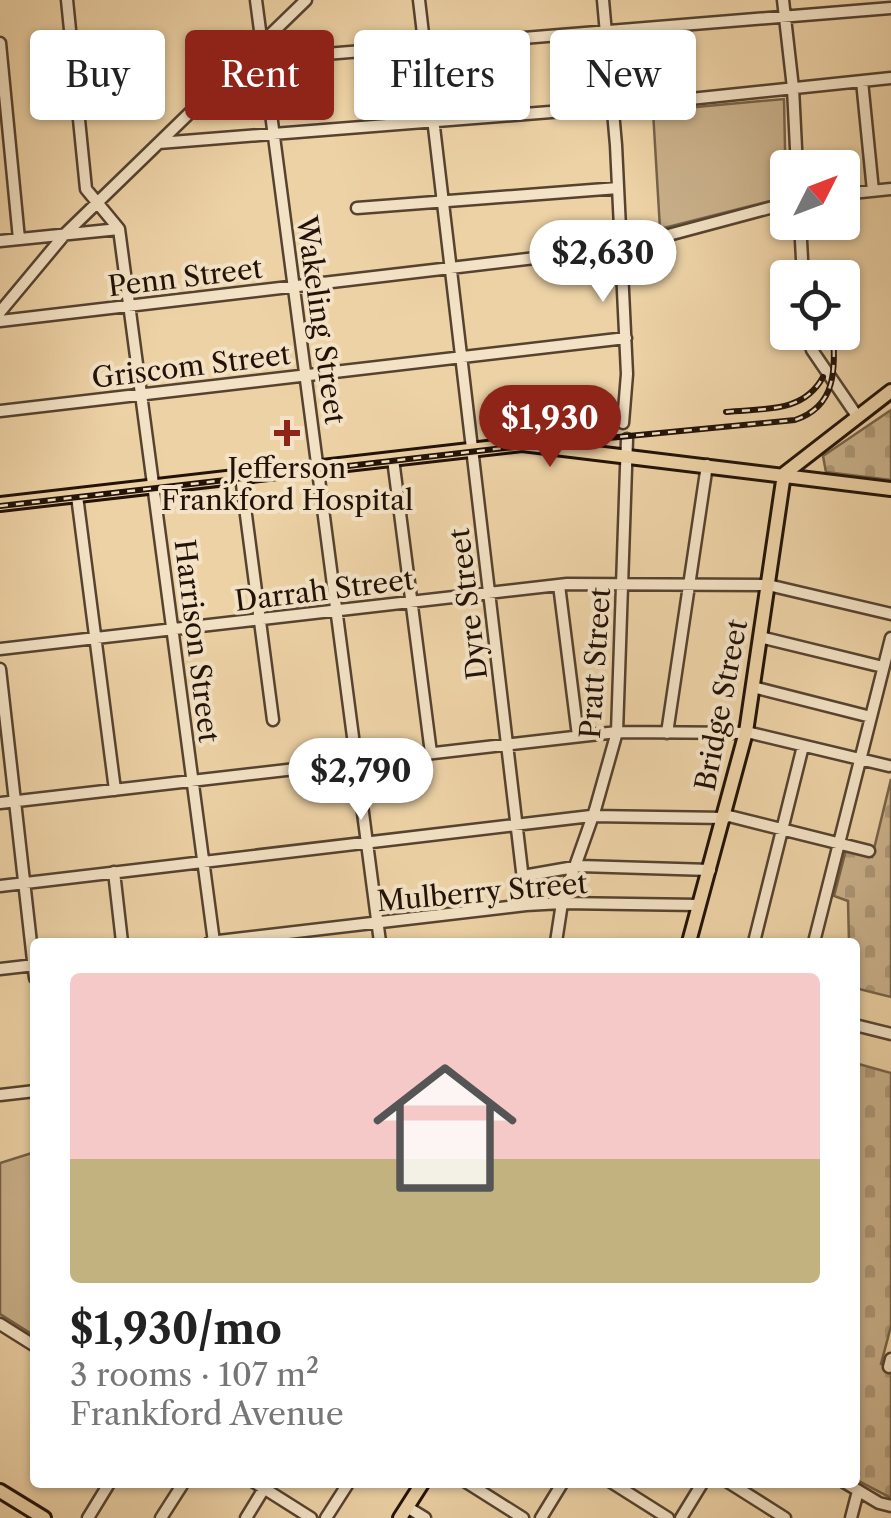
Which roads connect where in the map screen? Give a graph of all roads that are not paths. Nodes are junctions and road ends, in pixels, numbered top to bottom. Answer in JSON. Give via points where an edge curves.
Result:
{"nodes":[{"id":1,"x":67,"y":0,"type":"edge"},
{"id":2,"x":256,"y":0,"type":"edge"},
{"id":3,"x":306,"y":0,"type":"edge"},
{"id":4,"x":420,"y":0,"type":"edge"},
{"id":5,"x":603,"y":0,"type":"edge"},
{"id":6,"x":783,"y":0,"type":"edge"},
{"id":7,"x":891,"y":8,"type":"edge"},
{"id":8,"x":784,"y":16,"type":"junction"},
{"id":9,"x":260,"y":30,"type":"edge"},
{"id":10,"x":275,"y":30,"type":"edge"},
{"id":11,"x":423,"y":30,"type":"edge"},
{"id":12,"x":606,"y":30,"type":"joint"},
{"id":13,"x":0,"y":43,"type":"edge"},
{"id":14,"x":891,"y":78,"type":"edge"},
{"id":15,"x":862,"y":81,"type":"junction"},
{"id":16,"x":793,"y":88,"type":"junction"},
{"id":17,"x":696,"y":98,"type":"edge"},
{"id":18,"x":550,"y":112,"type":"edge"},
{"id":19,"x":185,"y":118,"type":"edge"},
{"id":20,"x":272,"y":120,"type":"edge"},
{"id":21,"x":615,"y":120,"type":"edge"},
{"id":22,"x":434,"y":122,"type":"junction"},
{"id":23,"x":274,"y":136,"type":"junction"},
{"id":24,"x":158,"y":144,"type":"junction"},
{"id":25,"x":796,"y":150,"type":"edge"},
{"id":26,"x":618,"y":188,"type":"junction"},
{"id":27,"x":891,"y":189,"type":"edge"},
{"id":28,"x":873,"y":191,"type":"junction"},
{"id":29,"x":860,"y":192,"type":"edge"},
{"id":30,"x":97,"y":202,"type":"junction"},
{"id":31,"x":443,"y":202,"type":"junction"},
{"id":32,"x":356,"y":208,"type":"dead end"},
{"id":33,"x":770,"y":208,"type":"edge"},
{"id":34,"x":119,"y":229,"type":"junction"},
{"id":35,"x":65,"y":234,"type":"junction"},
{"id":36,"x":19,"y":239,"type":"junction"},
{"id":37,"x":0,"y":241,"type":"edge"},
{"id":38,"x":620,"y":248,"type":"junction"},
{"id":39,"x":450,"y":269,"type":"junction"},
{"id":40,"x":294,"y":288,"type":"junction"},
{"id":41,"x":130,"y":306,"type":"junction"},
{"id":42,"x":0,"y":312,"type":"edge"},
{"id":43,"x":0,"y":321,"type":"edge"},
{"id":44,"x":626,"y":338,"type":"junction"},
{"id":45,"x":812,"y":350,"type":"edge"},
{"id":46,"x":460,"y":358,"type":"junction"},
{"id":47,"x":305,"y":375,"type":"junction"},
{"id":48,"x":891,"y":391,"type":"edge"},
{"id":49,"x":141,"y":394,"type":"junction"},
{"id":50,"x":0,"y":412,"type":"edge"},
{"id":51,"x":857,"y":416,"type":"junction"},
{"id":52,"x":624,"y":423,"type":"dead end"},
{"id":53,"x":626,"y":439,"type":"dead end"},
{"id":54,"x":816,"y":449,"type":"junction"},
{"id":55,"x":472,"y":450,"type":"junction"},
{"id":56,"x":628,"y":456,"type":"junction"},
{"id":57,"x":393,"y":459,"type":"junction"},
{"id":58,"x":707,"y":465,"type":"junction"},
{"id":59,"x":318,"y":468,"type":"junction"},
{"id":60,"x":784,"y":474,"type":"junction"},
{"id":61,"x":241,"y":477,"type":"junction"},
{"id":62,"x":816,"y":478,"type":"junction"},
{"id":63,"x":154,"y":487,"type":"junction"},
{"id":64,"x":891,"y":489,"type":"edge"},
{"id":65,"x":77,"y":496,"type":"junction"},
{"id":66,"x":0,"y":504,"type":"edge"},
{"id":67,"x":559,"y":585,"type":"junction"},
{"id":68,"x":623,"y":585,"type":"junction"},
{"id":69,"x":768,"y":585,"type":"junction"},
{"id":70,"x":688,"y":587,"type":"junction"},
{"id":71,"x":490,"y":593,"type":"junction"},
{"id":72,"x":411,"y":602,"type":"junction"},
{"id":73,"x":337,"y":611,"type":"junction"},
{"id":74,"x":891,"y":614,"type":"edge"},
{"id":75,"x":261,"y":620,"type":"junction"},
{"id":76,"x":173,"y":630,"type":"junction"},
{"id":77,"x":760,"y":636,"type":"junction"},
{"id":78,"x":95,"y":638,"type":"junction"},
{"id":79,"x":891,"y":638,"type":"edge"},
{"id":80,"x":0,"y":649,"type":"edge"},
{"id":81,"x":883,"y":668,"type":"junction"},
{"id":82,"x":0,"y":669,"type":"edge"},
{"id":83,"x":752,"y":687,"type":"junction"},
{"id":84,"x":871,"y":716,"type":"junction"},
{"id":85,"x":273,"y":720,"type":"dead end"},
{"id":86,"x":617,"y":732,"type":"junction"},
{"id":87,"x":667,"y":732,"type":"junction"},
{"id":88,"x":746,"y":732,"type":"junction"},
{"id":89,"x":578,"y":736,"type":"junction"},
{"id":90,"x":507,"y":744,"type":"junction"},
{"id":91,"x":804,"y":746,"type":"junction"},
{"id":92,"x":431,"y":753,"type":"junction"},
{"id":93,"x":860,"y":760,"type":"junction"},
{"id":94,"x":358,"y":763,"type":"junction"},
{"id":95,"x":890,"y":766,"type":"edge"},
{"id":96,"x":192,"y":782,"type":"junction"},
{"id":97,"x":115,"y":790,"type":"junction"},
{"id":98,"x":14,"y":802,"type":"junction"},
{"id":99,"x":0,"y":803,"type":"edge"},
{"id":100,"x":592,"y":816,"type":"junction"},
{"id":101,"x":725,"y":816,"type":"junction"},
{"id":102,"x":516,"y":826,"type":"junction"},
{"id":103,"x":782,"y":830,"type":"junction"},
{"id":104,"x":367,"y":843,"type":"junction"},
{"id":105,"x":839,"y":844,"type":"junction"},
{"id":106,"x":870,"y":851,"type":"dead end"},
{"id":107,"x":203,"y":862,"type":"junction"},
{"id":108,"x":574,"y":869,"type":"junction"},
{"id":109,"x":710,"y":870,"type":"junction"},
{"id":110,"x":114,"y":872,"type":"junction"},
{"id":111,"x":523,"y":876,"type":"junction"},
{"id":112,"x":25,"y":883,"type":"junction"},
{"id":113,"x":0,"y":886,"type":"edge"},
{"id":114,"x":562,"y":902,"type":"junction"},
{"id":115,"x":699,"y":905,"type":"junction"},
{"id":116,"x":526,"y":906,"type":"junction"},
{"id":117,"x":378,"y":924,"type":"junction"},
{"id":118,"x":31,"y":938,"type":"edge"},
{"id":119,"x":122,"y":938,"type":"edge"},
{"id":120,"x":212,"y":938,"type":"edge"},
{"id":121,"x":249,"y":938,"type":"edge"},
{"id":122,"x":380,"y":938,"type":"edge"},
{"id":123,"x":557,"y":938,"type":"edge"},
{"id":124,"x":691,"y":938,"type":"edge"},
{"id":125,"x":755,"y":938,"type":"edge"},
{"id":126,"x":815,"y":938,"type":"edge"},
{"id":127,"x":30,"y":965,"type":"edge"},
{"id":128,"x":0,"y":969,"type":"edge"},
{"id":129,"x":860,"y":1026,"type":"edge"},
{"id":130,"x":891,"y":1034,"type":"edge"},
{"id":131,"x":30,"y":1092,"type":"edge"},
{"id":132,"x":0,"y":1095,"type":"edge"},
{"id":133,"x":0,"y":1324,"type":"edge"},
{"id":134,"x":30,"y":1343,"type":"edge"},
{"id":135,"x":106,"y":1488,"type":"edge"},
{"id":136,"x":180,"y":1488,"type":"edge"},
{"id":137,"x":261,"y":1488,"type":"edge"},
{"id":138,"x":266,"y":1488,"type":"edge"},
{"id":139,"x":345,"y":1488,"type":"edge"},
{"id":140,"x":418,"y":1488,"type":"edge"},
{"id":141,"x":476,"y":1488,"type":"edge"},
{"id":142,"x":558,"y":1488,"type":"edge"},
{"id":143,"x":620,"y":1488,"type":"edge"},
{"id":144,"x":699,"y":1488,"type":"edge"},
{"id":145,"x":738,"y":1488,"type":"edge"},
{"id":146,"x":853,"y":1488,"type":"edge"},
{"id":147,"x":0,"y":1491,"type":"edge"},
{"id":148,"x":858,"y":1491,"type":"junction"},
{"id":149,"x":891,"y":1506,"type":"edge"},
{"id":150,"x":404,"y":1512,"type":"edge"},
{"id":151,"x":44,"y":1518,"type":"edge"},
{"id":152,"x":88,"y":1518,"type":"edge"},
{"id":153,"x":161,"y":1518,"type":"edge"},
{"id":154,"x":246,"y":1518,"type":"edge"},
{"id":155,"x":311,"y":1518,"type":"edge"},
{"id":156,"x":326,"y":1518,"type":"edge"},
{"id":157,"x":425,"y":1518,"type":"edge"},
{"id":158,"x":523,"y":1518,"type":"edge"},
{"id":159,"x":541,"y":1518,"type":"edge"},
{"id":160,"x":668,"y":1518,"type":"edge"},
{"id":161,"x":681,"y":1518,"type":"edge"},
{"id":162,"x":785,"y":1518,"type":"edge"},
{"id":163,"x":851,"y":1518,"type":"edge"}],
"edges":[{"from":1,"to":30,"type":"street","via":[[86,189]]},
{"from":2,"to":9,"type":"street","name":"Wakeling Street"},
{"from":3,"to":10,"type":"street"},
{"from":4,"to":11,"type":"street","name":"Dyre Street"},
{"from":5,"to":12,"type":"street"},
{"from":6,"to":8,"type":"street"},
{"from":7,"to":8,"type":"street"},
{"from":8,"to":12,"type":"street"},
{"from":8,"to":16,"type":"street"},
{"from":13,"to":36,"type":"street"},
{"from":14,"to":15,"type":"street"},
{"from":15,"to":16,"type":"street"},
{"from":15,"to":28,"type":"street"},
{"from":16,"to":17,"type":"street"},
{"from":16,"to":25,"type":"street"},
{"from":18,"to":22,"type":"street"},
{"from":19,"to":24,"type":"street"},
{"from":20,"to":23,"type":"street","name":"Wakeling Street"},
{"from":21,"to":26,"type":"street"},
{"from":22,"to":23,"type":"street"},
{"from":22,"to":31,"type":"street","name":"Dyre Street"},
{"from":23,"to":24,"type":"street"},
{"from":23,"to":40,"type":"street","name":"Wakeling Street"},
{"from":24,"to":30,"type":"street"},
{"from":26,"to":31,"type":"street"},
{"from":26,"to":38,"type":"street"},
{"from":27,"to":28,"type":"street"},
{"from":28,"to":29,"type":"street"},
{"from":30,"to":34,"type":"street"},
{"from":30,"to":35,"type":"street"},
{"from":31,"to":32,"type":"street"},
{"from":31,"to":39,"type":"street","name":"Dyre Street"},
{"from":33,"to":38,"type":"street","name":"Penn Street"},
{"from":34,"to":35,"type":"street"},
{"from":34,"to":41,"type":"street","name":"Harrison Street"},
{"from":35,"to":36,"type":"street"},
{"from":35,"to":42,"type":"street"},
{"from":36,"to":37,"type":"street"},
{"from":38,"to":39,"type":"street","name":"Penn Street"},
{"from":38,"to":44,"type":"street"},
{"from":39,"to":40,"type":"street","name":"Penn Street"},
{"from":39,"to":46,"type":"street","name":"Dyre Street"},
{"from":40,"to":41,"type":"street","name":"Penn Street"},
{"from":40,"to":47,"type":"street","name":"Wakeling Street"},
{"from":41,"to":43,"type":"street","name":"Penn Street"},
{"from":41,"to":49,"type":"street","name":"Harrison Street"},
{"from":44,"to":46,"type":"street","name":"Griscom Street"},
{"from":44,"to":52,"type":"street"},
{"from":45,"to":51,"type":"street"},
{"from":46,"to":47,"type":"street","name":"Griscom Street"},
{"from":46,"to":55,"type":"street","name":"Dyre Street"},
{"from":47,"to":49,"type":"street","name":"Griscom Street"},
{"from":47,"to":59,"type":"street","name":"Wakeling Street"},
{"from":48,"to":51,"type":"main road"},
{"from":49,"to":50,"type":"street","name":"Griscom Street"},
{"from":49,"to":63,"type":"street","name":"Harrison Street"},
{"from":51,"to":54,"type":"main road"},
{"from":53,"to":56,"type":"street","name":"Pratt Street"},
{"from":54,"to":60,"type":"main road"},
{"from":54,"to":62,"type":"main road"},
{"from":55,"to":56,"type":"main road","via":[[522,444]]},
{"from":55,"to":57,"type":"main road"},
{"from":55,"to":71,"type":"street","name":"Dyre Street"},
{"from":56,"to":58,"type":"main road"},
{"from":56,"to":68,"type":"street","name":"Pratt Street"},
{"from":57,"to":59,"type":"main road"},
{"from":57,"to":72,"type":"street"},
{"from":58,"to":60,"type":"main road"},
{"from":58,"to":70,"type":"street"},
{"from":59,"to":61,"type":"main road"},
{"from":59,"to":73,"type":"street","name":"Wakeling Street"},
{"from":60,"to":62,"type":"main road"},
{"from":60,"to":69,"type":"main road","name":"Bridge Street"},
{"from":61,"to":63,"type":"main road"},
{"from":61,"to":75,"type":"street"},
{"from":62,"to":64,"type":"main road"},
{"from":63,"to":65,"type":"main road"},
{"from":63,"to":76,"type":"street","name":"Harrison Street"},
{"from":65,"to":66,"type":"main road"},
{"from":65,"to":78,"type":"street"},
{"from":67,"to":68,"type":"street","name":"Darrah Street"},
{"from":67,"to":71,"type":"street","name":"Darrah Street"},
{"from":67,"to":89,"type":"street"},
{"from":68,"to":70,"type":"street","name":"Darrah Street"},
{"from":68,"to":86,"type":"street","name":"Pratt Street"},
{"from":69,"to":70,"type":"street","name":"Darrah Street"},
{"from":69,"to":74,"type":"street","name":"Darrah Street"},
{"from":69,"to":77,"type":"main road","name":"Bridge Street"},
{"from":70,"to":87,"type":"street"},
{"from":71,"to":72,"type":"street","name":"Darrah Street"},
{"from":71,"to":90,"type":"street","name":"Dyre Street"},
{"from":72,"to":73,"type":"street","name":"Darrah Street"},
{"from":72,"to":92,"type":"street"},
{"from":73,"to":75,"type":"street","name":"Darrah Street"},
{"from":73,"to":94,"type":"street","name":"Wakeling Street"},
{"from":75,"to":76,"type":"street","name":"Darrah Street"},
{"from":75,"to":85,"type":"street"},
{"from":76,"to":78,"type":"street","name":"Darrah Street"},
{"from":76,"to":96,"type":"street","name":"Harrison Street"},
{"from":77,"to":81,"type":"street"},
{"from":77,"to":83,"type":"main road","name":"Bridge Street"},
{"from":78,"to":80,"type":"street","name":"Darrah Street"},
{"from":78,"to":97,"type":"street"},
{"from":79,"to":81,"type":"street"},
{"from":81,"to":84,"type":"street"},
{"from":82,"to":98,"type":"street"},
{"from":83,"to":84,"type":"street"},
{"from":83,"to":88,"type":"main road","name":"Bridge Street"},
{"from":84,"to":93,"type":"street"},
{"from":86,"to":87,"type":"street"},
{"from":86,"to":89,"type":"street"},
{"from":86,"to":100,"type":"street","name":"Pratt Street"},
{"from":87,"to":88,"type":"street"},
{"from":88,"to":91,"type":"street"},
{"from":88,"to":101,"type":"main road","name":"Bridge Street"},
{"from":89,"to":90,"type":"street"},
{"from":90,"to":92,"type":"street"},
{"from":90,"to":102,"type":"street","name":"Dyre Street"},
{"from":91,"to":93,"type":"street"},
{"from":91,"to":103,"type":"street"},
{"from":92,"to":94,"type":"street"},
{"from":93,"to":95,"type":"street"},
{"from":93,"to":105,"type":"street"},
{"from":94,"to":96,"type":"street"},
{"from":94,"to":104,"type":"street","name":"Wakeling Street"},
{"from":96,"to":97,"type":"street"},
{"from":96,"to":107,"type":"street","name":"Harrison Street"},
{"from":97,"to":98,"type":"street"},
{"from":98,"to":99,"type":"street"},
{"from":98,"to":112,"type":"street"},
{"from":100,"to":101,"type":"street"},
{"from":100,"to":102,"type":"street"},
{"from":100,"to":108,"type":"street","name":"Pratt Street"},
{"from":101,"to":103,"type":"street"},
{"from":101,"to":109,"type":"main road","name":"Bridge Street"},
{"from":102,"to":104,"type":"street"},
{"from":102,"to":111,"type":"street","name":"Dyre Street"},
{"from":103,"to":105,"type":"street"},
{"from":103,"to":125,"type":"street"},
{"from":104,"to":107,"type":"street"},
{"from":104,"to":117,"type":"street","name":"Wakeling Street"},
{"from":105,"to":106,"type":"street"},
{"from":105,"to":126,"type":"street"},
{"from":107,"to":110,"type":"street"},
{"from":107,"to":120,"type":"street","name":"Harrison Street"},
{"from":108,"to":109,"type":"street"},
{"from":108,"to":111,"type":"street"},
{"from":108,"to":114,"type":"street","name":"Pratt Street"},
{"from":109,"to":115,"type":"main road","name":"Bridge Street"},
{"from":110,"to":112,"type":"street"},
{"from":110,"to":119,"type":"street"},
{"from":111,"to":116,"type":"street","name":"Dyre Street"},
{"from":112,"to":113,"type":"street"},
{"from":112,"to":118,"type":"street"},
{"from":114,"to":115,"type":"street","name":"Mulberry Street"},
{"from":114,"to":116,"type":"street","name":"Mulberry Street"},
{"from":114,"to":123,"type":"street","name":"Pratt Street"},
{"from":115,"to":124,"type":"main road","name":"Bridge Street"},
{"from":116,"to":117,"type":"street","name":"Mulberry Street"},
{"from":117,"to":121,"type":"street","name":"Mulberry Street"},
{"from":117,"to":122,"type":"street","name":"Wakeling Street"},
{"from":127,"to":128,"type":"street"},
{"from":129,"to":130,"type":"street"},
{"from":131,"to":132,"type":"street"},
{"from":133,"to":134,"type":"street"},
{"from":135,"to":152,"type":"street"},
{"from":136,"to":153,"type":"street"},
{"from":137,"to":154,"type":"street"},
{"from":138,"to":155,"type":"street"},
{"from":139,"to":156,"type":"street"},
{"from":140,"to":150,"type":"main road"},
{"from":141,"to":158,"type":"street"},
{"from":142,"to":159,"type":"street"},
{"from":143,"to":160,"type":"street"},
{"from":144,"to":161,"type":"street"},
{"from":145,"to":162,"type":"street"},
{"from":146,"to":148,"type":"street"},
{"from":147,"to":151,"type":"main road"},
{"from":148,"to":149,"type":"street"},
{"from":148,"to":163,"type":"street"},
{"from":150,"to":157,"type":"street"}]}
